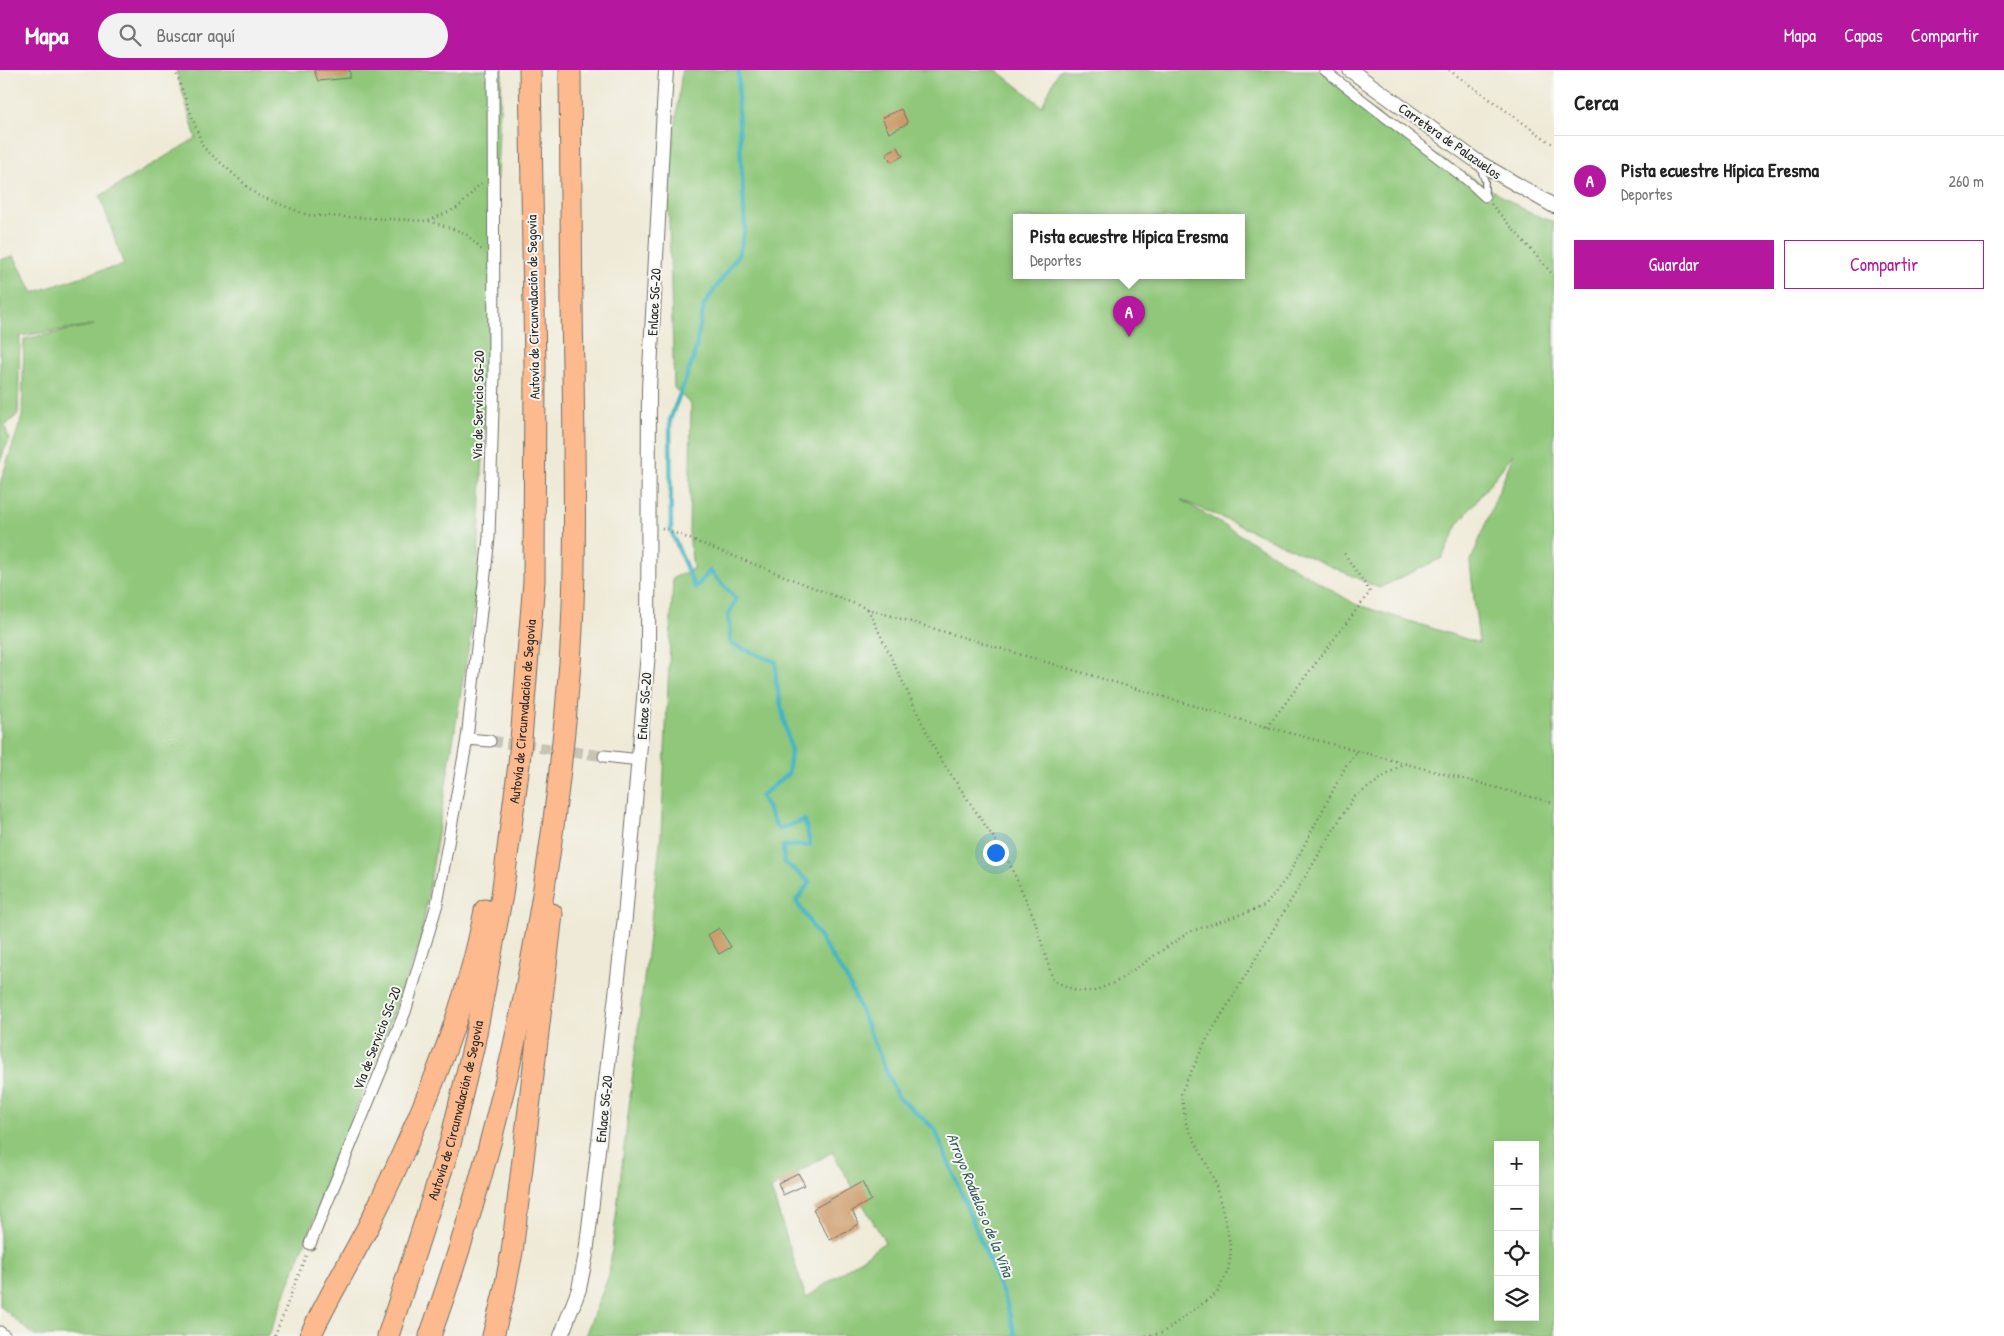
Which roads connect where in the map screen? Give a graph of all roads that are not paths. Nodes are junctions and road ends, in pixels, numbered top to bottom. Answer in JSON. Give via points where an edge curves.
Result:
{"nodes":[{"id":1,"x":493,"y":70,"type":"edge"},
{"id":2,"x":530,"y":70,"type":"edge"},
{"id":3,"x":570,"y":70,"type":"edge"},
{"id":4,"x":666,"y":70,"type":"edge"},
{"id":5,"x":1324,"y":70,"type":"edge"},
{"id":6,"x":1350,"y":70,"type":"edge"},
{"id":7,"x":1478,"y":162,"type":"junction"},
{"id":8,"x":1485,"y":197,"type":"joint"},
{"id":9,"x":1554,"y":206,"type":"edge"},
{"id":10,"x":467,"y":739,"type":"junction"},
{"id":11,"x":490,"y":741,"type":"tunnel mouth"},
{"id":12,"x":604,"y":756,"type":"tunnel mouth"},
{"id":13,"x":640,"y":760,"type":"junction"},
{"id":14,"x":519,"y":764,"type":"junction"},
{"id":15,"x":559,"y":787,"type":"junction"},
{"id":16,"x":310,"y":1244,"type":"road end"},
{"id":17,"x":0,"y":1331,"type":"edge"},
{"id":18,"x":6,"y":1336,"type":"edge"},
{"id":19,"x":310,"y":1336,"type":"edge"},
{"id":20,"x":388,"y":1336,"type":"edge"},
{"id":21,"x":430,"y":1336,"type":"edge"},
{"id":22,"x":493,"y":1336,"type":"edge"},
{"id":23,"x":561,"y":1336,"type":"edge"}],
"edges":[{"from":1,"to":10,"type":"street","name":"Vía de Servicio SG-20","via":[[494,376],[489,537]]},
{"from":2,"to":14,"type":"highway","name":"Autovía de Circunvalación de Segovia","via":[[535,368],[534,581]]},
{"from":3,"to":15,"type":"highway","via":[[575,480],[570,660]]},
{"from":4,"to":13,"type":"street","name":"Enlace SG-20","via":[[650,389],[648,653]]},
{"from":5,"to":8,"type":"street"},
{"from":6,"to":7,"type":"street","name":"Carretera de Palazuelos"},
{"from":7,"to":8,"type":"lane","via":[[1485,181]]},
{"from":7,"to":9,"type":"street","name":"Carretera de Palazuelos"},
{"from":10,"to":11,"type":"street"},
{"from":10,"to":16,"type":"street","name":"Vía de Servicio SG-20","via":[[437,904],[405,1012]]},
{"from":12,"to":13,"type":"street"},
{"from":13,"to":23,"type":"street","name":"Enlace SG-20","via":[[586,1254],[579,1289]]},
{"from":14,"to":19,"type":"highway","via":[[501,826],[482,926],[438,1070],[372,1220]]},
{"from":14,"to":20,"type":"highway","name":"Autovía de Circunvalación de Segovia","via":[[502,895],[474,1044],[450,1144]]},
{"from":15,"to":21,"type":"highway","via":[[512,1061],[487,1159]]},
{"from":15,"to":22,"type":"highway","via":[[552,921],[532,1088],[512,1252]]},
{"from":17,"to":18,"type":"street"}]}
